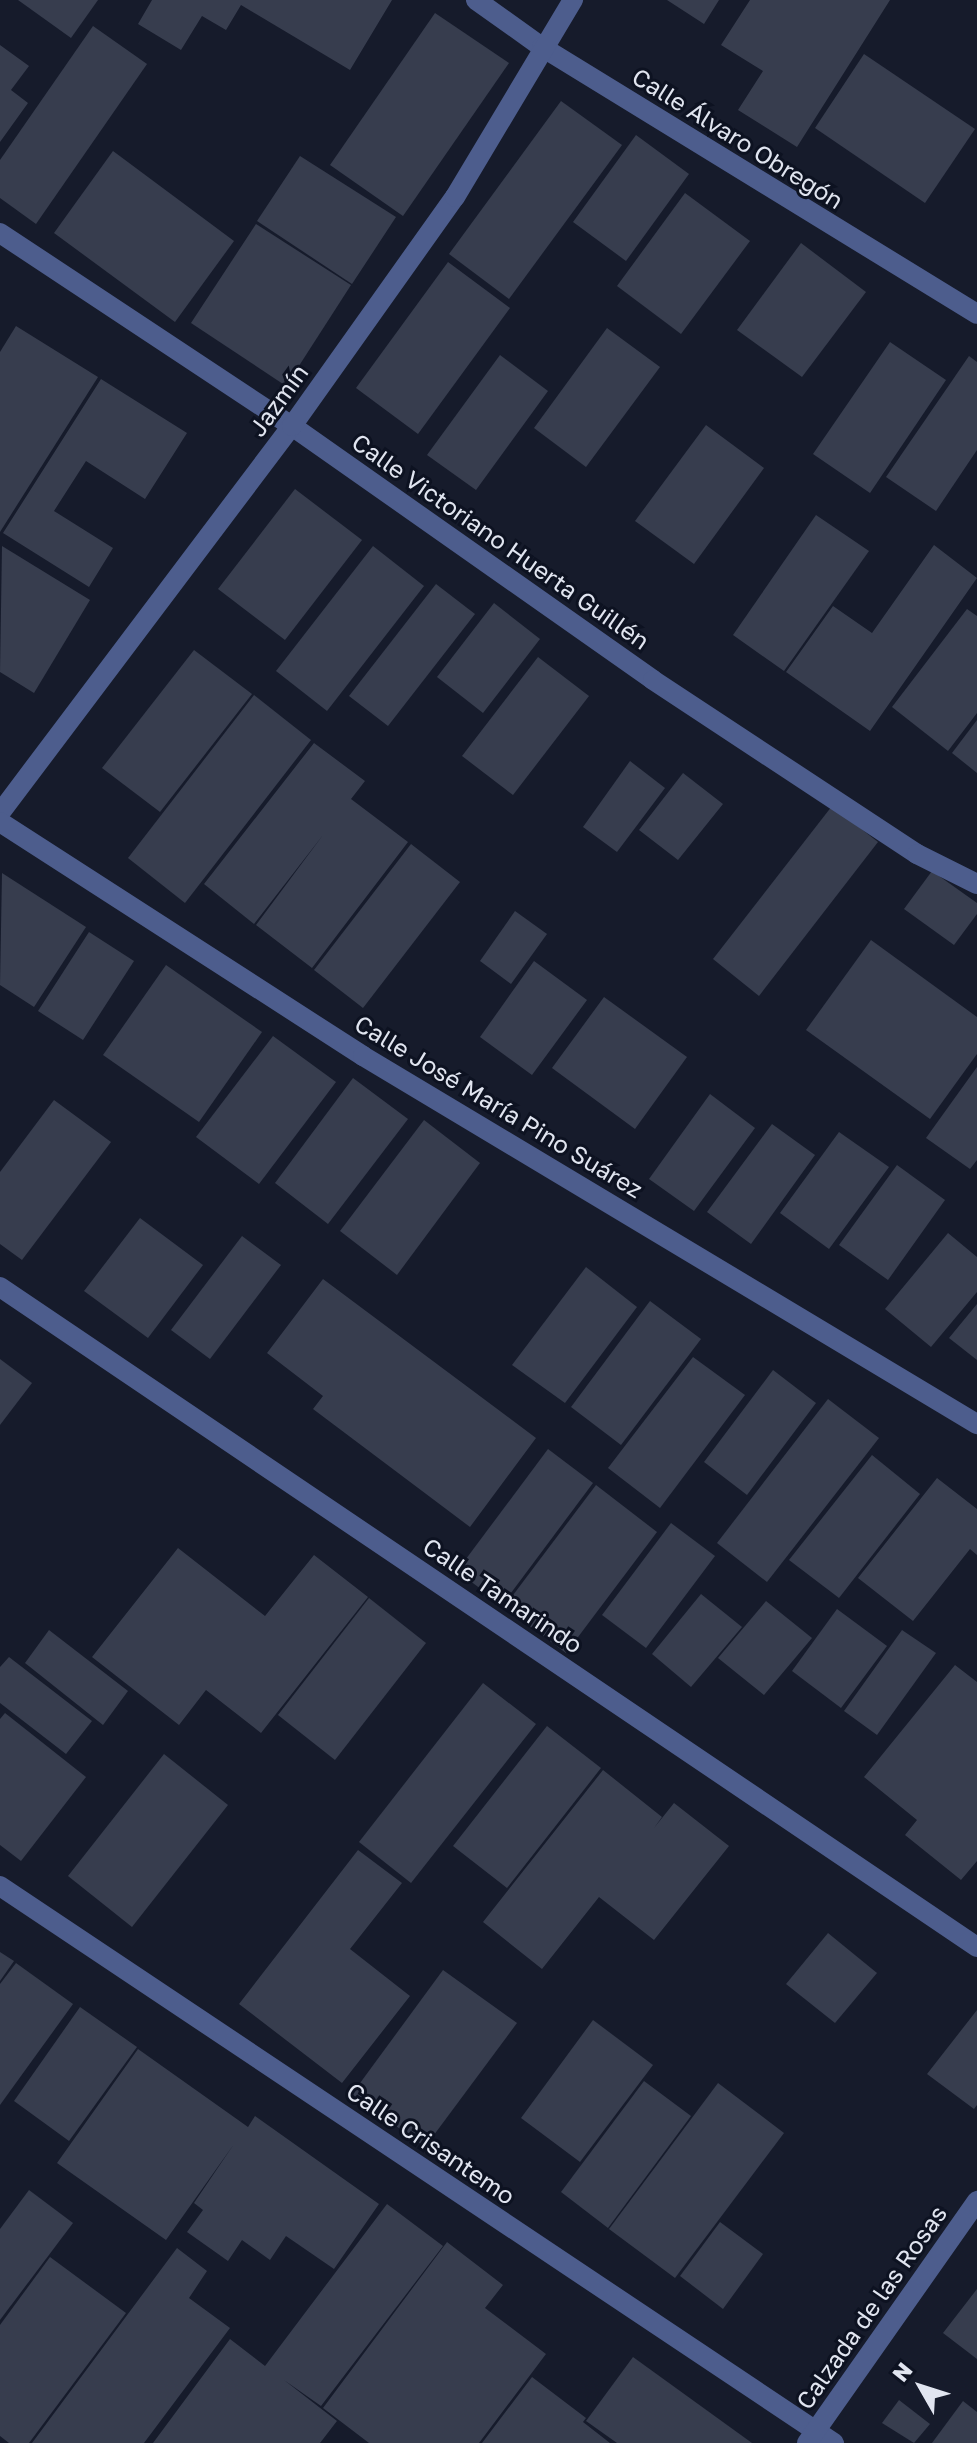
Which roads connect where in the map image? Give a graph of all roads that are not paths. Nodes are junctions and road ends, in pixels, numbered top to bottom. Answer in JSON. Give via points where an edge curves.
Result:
{"nodes":[{"id":1,"x":476,"y":0,"type":"edge"},
{"id":2,"x":573,"y":0,"type":"edge"},
{"id":3,"x":542,"y":47,"type":"junction"},
{"id":4,"x":0,"y":233,"type":"edge"},
{"id":5,"x":977,"y":314,"type":"edge"},
{"id":6,"x":292,"y":426,"type":"junction"},
{"id":7,"x":0,"y":813,"type":"edge"},
{"id":8,"x":0,"y":822,"type":"edge"},
{"id":9,"x":977,"y":884,"type":"edge"},
{"id":10,"x":0,"y":1287,"type":"edge"},
{"id":11,"x":977,"y":1424,"type":"edge"},
{"id":12,"x":0,"y":1886,"type":"edge"},
{"id":13,"x":977,"y":1947,"type":"edge"},
{"id":14,"x":977,"y":2201,"type":"edge"},
{"id":15,"x":811,"y":2437,"type":"edge"},
{"id":16,"x":834,"y":2443,"type":"edge"}],
"edges":[{"from":1,"to":3,"type":"street","name":"Calle Álvaro Obregón"},
{"from":2,"to":3,"type":"street","name":"Jazmín"},
{"from":3,"to":5,"type":"street","name":"Calle Álvaro Obregón"},
{"from":3,"to":6,"type":"street","name":"Jazmín","via":[[455,197]]},
{"from":4,"to":6,"type":"street","name":"Calle Victoriano Huerta Guillén"},
{"from":6,"to":7,"type":"street","name":"Jazmín"},
{"from":6,"to":9,"type":"street","name":"Calle Victoriano Huerta Guillén","via":[[653,680],[917,854]]},
{"from":8,"to":11,"type":"street","name":"Calle José María Pino Suárez","via":[[363,1056]]},
{"from":10,"to":13,"type":"street","name":"Calle Tamarindo"},
{"from":12,"to":15,"type":"street","name":"Calle Crisantemo"},
{"from":14,"to":15,"type":"street","name":"Calzada de las Rosas"},
{"from":15,"to":16,"type":"street","name":"Calle Crisantemo"}]}
